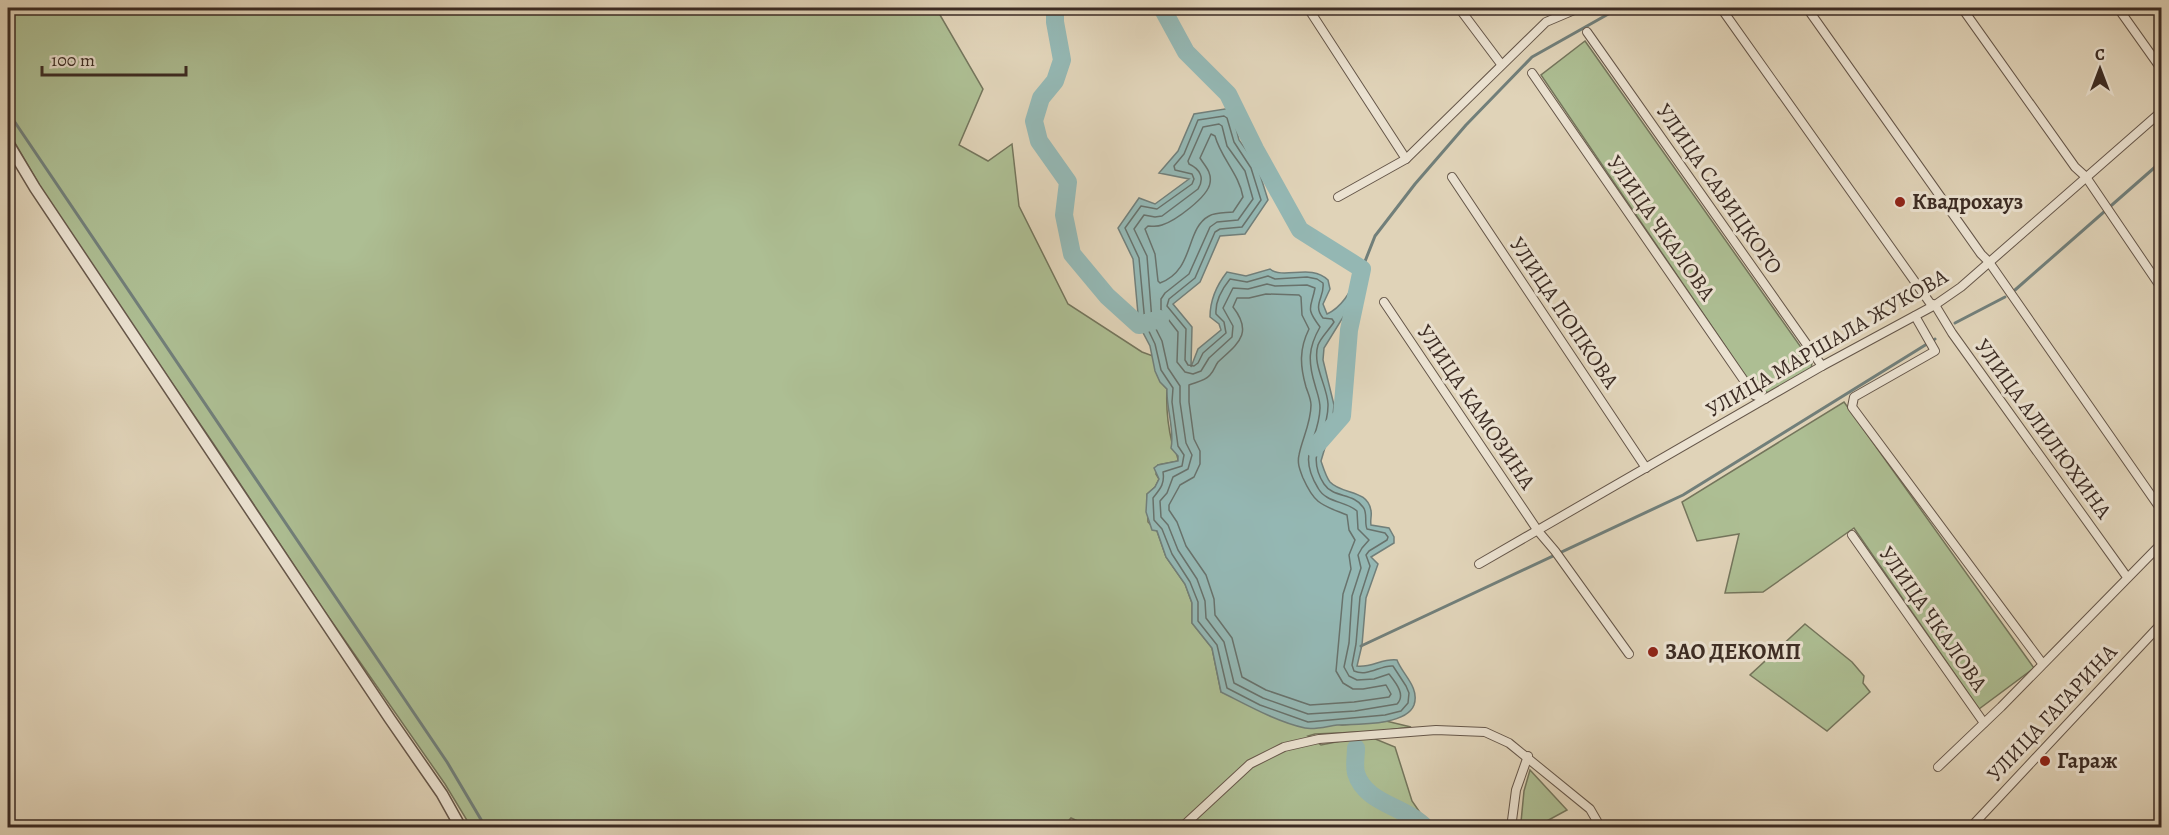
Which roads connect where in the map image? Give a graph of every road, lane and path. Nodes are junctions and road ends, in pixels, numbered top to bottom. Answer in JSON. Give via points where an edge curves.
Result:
{"nodes":[{"id":1,"x":1308,"y":8,"type":"edge"},
{"id":2,"x":1459,"y":8,"type":"edge"},
{"id":3,"x":1579,"y":8,"type":"edge"},
{"id":4,"x":1721,"y":8,"type":"edge"},
{"id":5,"x":1807,"y":8,"type":"edge"},
{"id":6,"x":1962,"y":8,"type":"edge"},
{"id":7,"x":2118,"y":8,"type":"edge"},
{"id":8,"x":1587,"y":32,"type":"dead end"},
{"id":9,"x":1501,"y":64,"type":"junction"},
{"id":10,"x":2162,"y":70,"type":"edge"},
{"id":11,"x":1532,"y":73,"type":"dead end"},
{"id":12,"x":2162,"y":111,"type":"edge"},
{"id":13,"x":8,"y":143,"type":"edge"},
{"id":14,"x":1406,"y":159,"type":"junction"},
{"id":15,"x":1452,"y":177,"type":"dead end"},
{"id":16,"x":2086,"y":177,"type":"junction"},
{"id":17,"x":1338,"y":197,"type":"dead end"},
{"id":18,"x":1989,"y":262,"type":"junction"},
{"id":19,"x":2162,"y":289,"type":"edge"},
{"id":20,"x":1384,"y":302,"type":"dead end"},
{"id":21,"x":1933,"y":304,"type":"junction"},
{"id":22,"x":1915,"y":316,"type":"junction"},
{"id":23,"x":1822,"y":366,"type":"junction"},
{"id":24,"x":1765,"y":399,"type":"junction"},
{"id":25,"x":1646,"y":468,"type":"junction"},
{"id":26,"x":2162,"y":511,"type":"edge"},
{"id":27,"x":1538,"y":531,"type":"junction"},
{"id":28,"x":1852,"y":535,"type":"dead end"},
{"id":29,"x":2162,"y":543,"type":"edge"},
{"id":30,"x":1479,"y":564,"type":"dead end"},
{"id":31,"x":2127,"y":577,"type":"junction"},
{"id":32,"x":2162,"y":623,"type":"edge"},
{"id":33,"x":1629,"y":654,"type":"dead end"},
{"id":34,"x":2042,"y":663,"type":"junction"},
{"id":35,"x":1984,"y":723,"type":"junction"},
{"id":36,"x":1528,"y":756,"type":"junction"},
{"id":37,"x":1938,"y":767,"type":"dead end"},
{"id":38,"x":461,"y":828,"type":"edge"},
{"id":39,"x":1181,"y":828,"type":"edge"},
{"id":40,"x":1511,"y":828,"type":"edge"},
{"id":41,"x":1601,"y":828,"type":"edge"},
{"id":42,"x":1970,"y":828,"type":"edge"}],
"edges":[{"from":1,"to":14,"type":"street"},
{"from":2,"to":9,"type":"street"},
{"from":3,"to":9,"type":"street","via":[[1546,22]]},
{"from":4,"to":21,"type":"street"},
{"from":5,"to":18,"type":"street"},
{"from":6,"to":16,"type":"street"},
{"from":7,"to":10,"type":"street"},
{"from":8,"to":23,"type":"street","name":"УЛИЦА САВИЦКОГО"},
{"from":9,"to":14,"type":"street"},
{"from":11,"to":24,"type":"street","name":"УЛИЦА ЧКАЛОВА","via":[[1754,394]]},
{"from":12,"to":16,"type":"street","name":"УЛИЦА МАРШАЛА ЖУКОВА"},
{"from":13,"to":38,"type":"street"},
{"from":14,"to":17,"type":"street"},
{"from":15,"to":25,"type":"street","name":"УЛИЦА ПОПКОВА"},
{"from":16,"to":18,"type":"street","name":"УЛИЦА МАРШАЛА ЖУКОВА"},
{"from":16,"to":19,"type":"street"},
{"from":18,"to":21,"type":"street","name":"УЛИЦА МАРШАЛА ЖУКОВА","via":[[1961,287]]},
{"from":18,"to":26,"type":"street"},
{"from":20,"to":27,"type":"street","name":"УЛИЦА КАМОЗИНА"},
{"from":21,"to":22,"type":"street","name":"УЛИЦА МАРШАЛА ЖУКОВА"},
{"from":21,"to":31,"type":"street","name":"УЛИЦА АЛИЛЮХИНА"},
{"from":22,"to":23,"type":"street","name":"УЛИЦА МАРШАЛА ЖУКОВА"},
{"from":22,"to":34,"type":"street","via":[[1935,351],[1854,397],[1852,407]]},
{"from":23,"to":24,"type":"street","name":"УЛИЦА МАРШАЛА ЖУКОВА"},
{"from":24,"to":25,"type":"street","name":"УЛИЦА МАРШАЛА ЖУКОВА"},
{"from":25,"to":27,"type":"street","name":"УЛИЦА МАРШАЛА ЖУКОВА"},
{"from":27,"to":30,"type":"street","name":"УЛИЦА МАРШАЛА ЖУКОВА"},
{"from":27,"to":33,"type":"street","name":"УЛИЦА КАМОЗИНА"},
{"from":28,"to":35,"type":"street","name":"УЛИЦА ЧКАЛОВА"},
{"from":29,"to":31,"type":"street"},
{"from":31,"to":34,"type":"street"},
{"from":32,"to":42,"type":"street","name":"УЛИЦА ГАГАРИНА"},
{"from":34,"to":35,"type":"street"},
{"from":35,"to":37,"type":"street"},
{"from":36,"to":39,"type":"street","via":[[1485,732],[1436,730],[1319,739],[1284,747],[1250,764]]},
{"from":36,"to":40,"type":"street","via":[[1516,790]]},
{"from":36,"to":41,"type":"street","via":[[1590,809]]}]}
